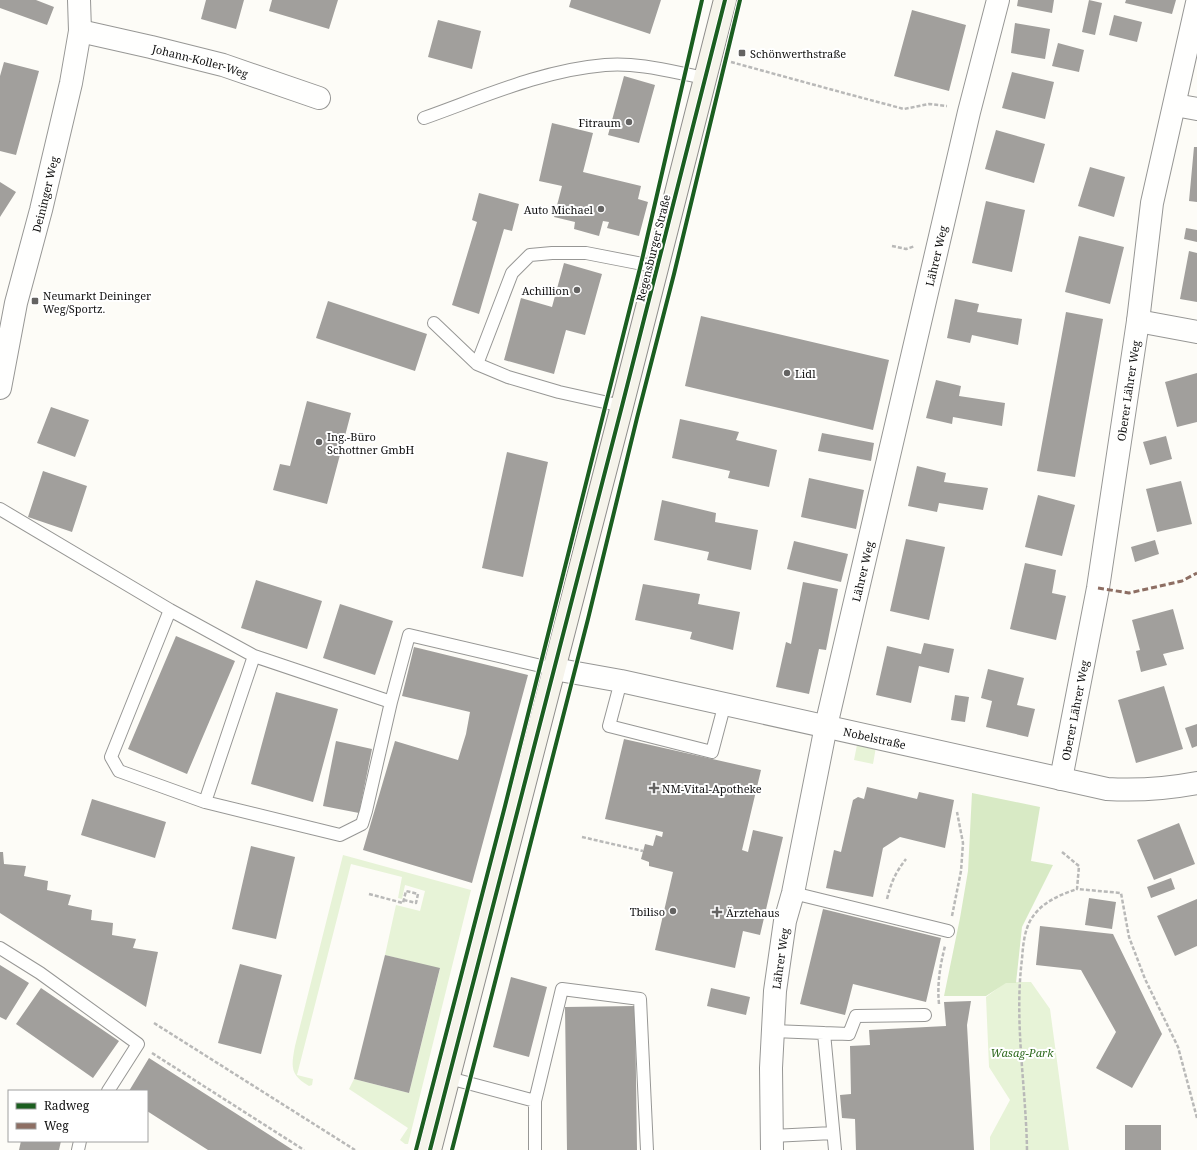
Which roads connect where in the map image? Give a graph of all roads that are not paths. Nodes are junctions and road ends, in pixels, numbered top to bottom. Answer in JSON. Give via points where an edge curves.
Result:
{"nodes":[{"id":1,"x":79,"y":0,"type":"edge"},
{"id":2,"x":725,"y":0,"type":"edge"},
{"id":3,"x":998,"y":0,"type":"edge"},
{"id":4,"x":1197,"y":3,"type":"edge"},
{"id":5,"x":80,"y":31,"type":"junction"},
{"id":6,"x":705,"y":78,"type":"junction"},
{"id":7,"x":319,"y":98,"type":"dead end"},
{"id":8,"x":1175,"y":105,"type":"junction"},
{"id":9,"x":1197,"y":109,"type":"edge"},
{"id":10,"x":424,"y":118,"type":"dead end"},
{"id":11,"x":658,"y":267,"type":"junction"},
{"id":12,"x":8,"y":298,"type":"edge"},
{"id":13,"x":1138,"y":321,"type":"junction"},
{"id":14,"x":434,"y":323,"type":"dead end"},
{"id":15,"x":1197,"y":332,"type":"edge"},
{"id":16,"x":477,"y":364,"type":"junction"},
{"id":17,"x":0,"y":388,"type":"edge"},
{"id":18,"x":622,"y":406,"type":"junction"},
{"id":19,"x":0,"y":509,"type":"edge"},
{"id":20,"x":170,"y":610,"type":"junction"},
{"id":21,"x":254,"y":656,"type":"junction"},
{"id":22,"x":554,"y":669,"type":"junction"},
{"id":23,"x":621,"y":681,"type":"junction"},
{"id":24,"x":391,"y":702,"type":"junction"},
{"id":25,"x":725,"y":703,"type":"junction"},
{"id":26,"x":826,"y":726,"type":"junction"},
{"id":27,"x":1061,"y":779,"type":"junction"},
{"id":28,"x":1197,"y":783,"type":"edge"},
{"id":29,"x":205,"y":802,"type":"junction"},
{"id":30,"x":793,"y":893,"type":"junction"},
{"id":31,"x":948,"y":931,"type":"road end"},
{"id":32,"x":0,"y":948,"type":"edge"},
{"id":33,"x":925,"y":1014,"type":"dead end"},
{"id":34,"x":773,"y":1031,"type":"junction"},
{"id":35,"x":824,"y":1033,"type":"junction"},
{"id":36,"x":449,"y":1078,"type":"junction"},
{"id":37,"x":109,"y":1090,"type":"edge"},
{"id":38,"x":535,"y":1101,"type":"junction"},
{"id":39,"x":833,"y":1133,"type":"junction"},
{"id":40,"x":772,"y":1143,"type":"edge"},
{"id":41,"x":430,"y":1150,"type":"edge"},
{"id":42,"x":535,"y":1150,"type":"edge"},
{"id":43,"x":647,"y":1150,"type":"edge"},
{"id":44,"x":835,"y":1150,"type":"edge"}],
"edges":[{"from":1,"to":5,"type":"street","name":"Deininger Weg"},
{"from":2,"to":6,"type":"main road","name":"Regensburger Straße"},
{"from":3,"to":26,"type":"street","name":"Lährer Weg","via":[[969,112]]},
{"from":4,"to":8,"type":"street","name":"Oberer Lährer Weg"},
{"from":5,"to":7,"type":"street","name":"Johann-Koller-Weg","via":[[223,65]]},
{"from":5,"to":12,"type":"street","name":"Deininger Weg","via":[[60,134]]},
{"from":6,"to":10,"type":"lane","via":[[636,66],[606,65],[531,80]]},
{"from":6,"to":11,"type":"main road","name":"Regensburger Straße"},
{"from":8,"to":9,"type":"street"},
{"from":8,"to":13,"type":"street","name":"Oberer Lährer Weg","via":[[1152,204]]},
{"from":11,"to":16,"type":"lane","via":[[586,253],[530,255],[512,273]]},
{"from":11,"to":18,"type":"main road","name":"Regensburger Straße"},
{"from":12,"to":17,"type":"street","name":"Deininger Weg"},
{"from":13,"to":15,"type":"street"},
{"from":13,"to":27,"type":"street","name":"Oberer Lährer Weg","via":[[1098,588]]},
{"from":14,"to":16,"type":"lane"},
{"from":16,"to":18,"type":"lane","via":[[559,392]]},
{"from":18,"to":22,"type":"main road","name":"Regensburger Straße"},
{"from":19,"to":20,"type":"lane"},
{"from":20,"to":21,"type":"lane"},
{"from":20,"to":29,"type":"lane","via":[[111,757],[119,771]]},
{"from":21,"to":24,"type":"lane"},
{"from":21,"to":29,"type":"lane"},
{"from":22,"to":23,"type":"street","name":"Nobelstraße"},
{"from":22,"to":24,"type":"lane","via":[[409,635]]},
{"from":22,"to":36,"type":"main road","name":"Regensburger Straße"},
{"from":23,"to":25,"type":"street","name":"Nobelstraße"},
{"from":23,"to":25,"type":"lane","via":[[609,726],[712,752]]},
{"from":24,"to":29,"type":"lane","via":[[362,824],[340,835]]},
{"from":25,"to":26,"type":"street","name":"Nobelstraße"},
{"from":26,"to":27,"type":"street","name":"Nobelstraße"},
{"from":26,"to":30,"type":"street","name":"Lährer Weg"},
{"from":27,"to":28,"type":"street","name":"Nobelstraße","via":[[1107,789],[1137,791]]},
{"from":30,"to":31,"type":"lane"},
{"from":30,"to":34,"type":"street","name":"Lährer Weg","via":[[775,991]]},
{"from":32,"to":37,"type":"lane","via":[[40,973],[138,1044]]},
{"from":33,"to":35,"type":"lane","via":[[856,1016],[849,1034]]},
{"from":34,"to":35,"type":"lane"},
{"from":34,"to":40,"type":"street","name":"Lährer Weg"},
{"from":35,"to":39,"type":"lane"},
{"from":36,"to":38,"type":"lane"},
{"from":36,"to":41,"type":"main road","name":"Regensburger Straße"},
{"from":38,"to":42,"type":"lane"},
{"from":38,"to":43,"type":"lane","via":[[562,989],[640,999]]},
{"from":39,"to":40,"type":"lane"},
{"from":39,"to":44,"type":"lane"}]}
